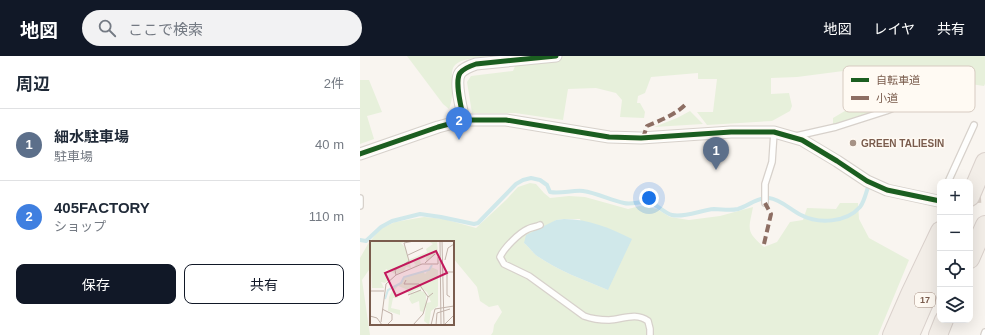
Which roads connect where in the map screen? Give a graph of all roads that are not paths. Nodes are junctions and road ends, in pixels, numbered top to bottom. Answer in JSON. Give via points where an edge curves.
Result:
{"nodes":[{"id":1,"x":556,"y":56,"type":"edge"},
{"id":2,"x":883,"y":112,"type":"edge"},
{"id":3,"x":464,"y":120,"type":"junction"},
{"id":4,"x":974,"y":125,"type":"dead end"},
{"id":5,"x":774,"y":132,"type":"junction"},
{"id":6,"x":792,"y":137,"type":"junction"},
{"id":7,"x":360,"y":154,"type":"edge"},
{"id":8,"x":983,"y":166,"type":"edge"},
{"id":9,"x":949,"y":179,"type":"edge"},
{"id":10,"x":968,"y":179,"type":"edge"},
{"id":11,"x":973,"y":190,"type":"edge"},
{"id":12,"x":360,"y":198,"type":"edge"},
{"id":13,"x":937,"y":199,"type":"edge"},
{"id":14,"x":766,"y":203,"type":"dead end"},
{"id":15,"x":360,"y":206,"type":"edge"},
{"id":16,"x":985,"y":225,"type":"edge"},
{"id":17,"x":540,"y":226,"type":"dead end"},
{"id":18,"x":937,"y":238,"type":"edge"},
{"id":19,"x":973,"y":252,"type":"edge"},
{"id":20,"x":937,"y":273,"type":"edge"},
{"id":21,"x":943,"y":323,"type":"edge"},
{"id":22,"x":950,"y":323,"type":"edge"},
{"id":23,"x":650,"y":335,"type":"edge"},
{"id":24,"x":892,"y":335,"type":"edge"},
{"id":25,"x":910,"y":335,"type":"edge"},
{"id":26,"x":938,"y":335,"type":"edge"},
{"id":27,"x":947,"y":335,"type":"edge"}],
"edges":[{"from":1,"to":3,"type":"street","via":[[466,67],[459,74],[458,84]]},
{"from":2,"to":6,"type":"lane","via":[[836,128]]},
{"from":3,"to":5,"type":"street","via":[[506,120],[609,137]]},
{"from":3,"to":7,"type":"street"},
{"from":4,"to":9,"type":"lane"},
{"from":5,"to":6,"type":"street"},
{"from":5,"to":14,"type":"lane","via":[[772,162],[764,184]]},
{"from":6,"to":13,"type":"street","via":[[802,140],[867,181],[888,190]]},
{"from":8,"to":10,"type":"main road"},
{"from":8,"to":11,"type":"main road"},
{"from":12,"to":15,"type":"lane"},
{"from":16,"to":19,"type":"main road"},
{"from":17,"to":23,"type":"lane","via":[[527,229],[502,251],[500,257],[504,264],[529,276],[584,316],[609,320],[642,316],[648,321]]},
{"from":18,"to":24,"type":"main road"},
{"from":20,"to":25,"type":"main road","number":"17"},
{"from":21,"to":26,"type":"main road"},
{"from":22,"to":27,"type":"main road"}]}
